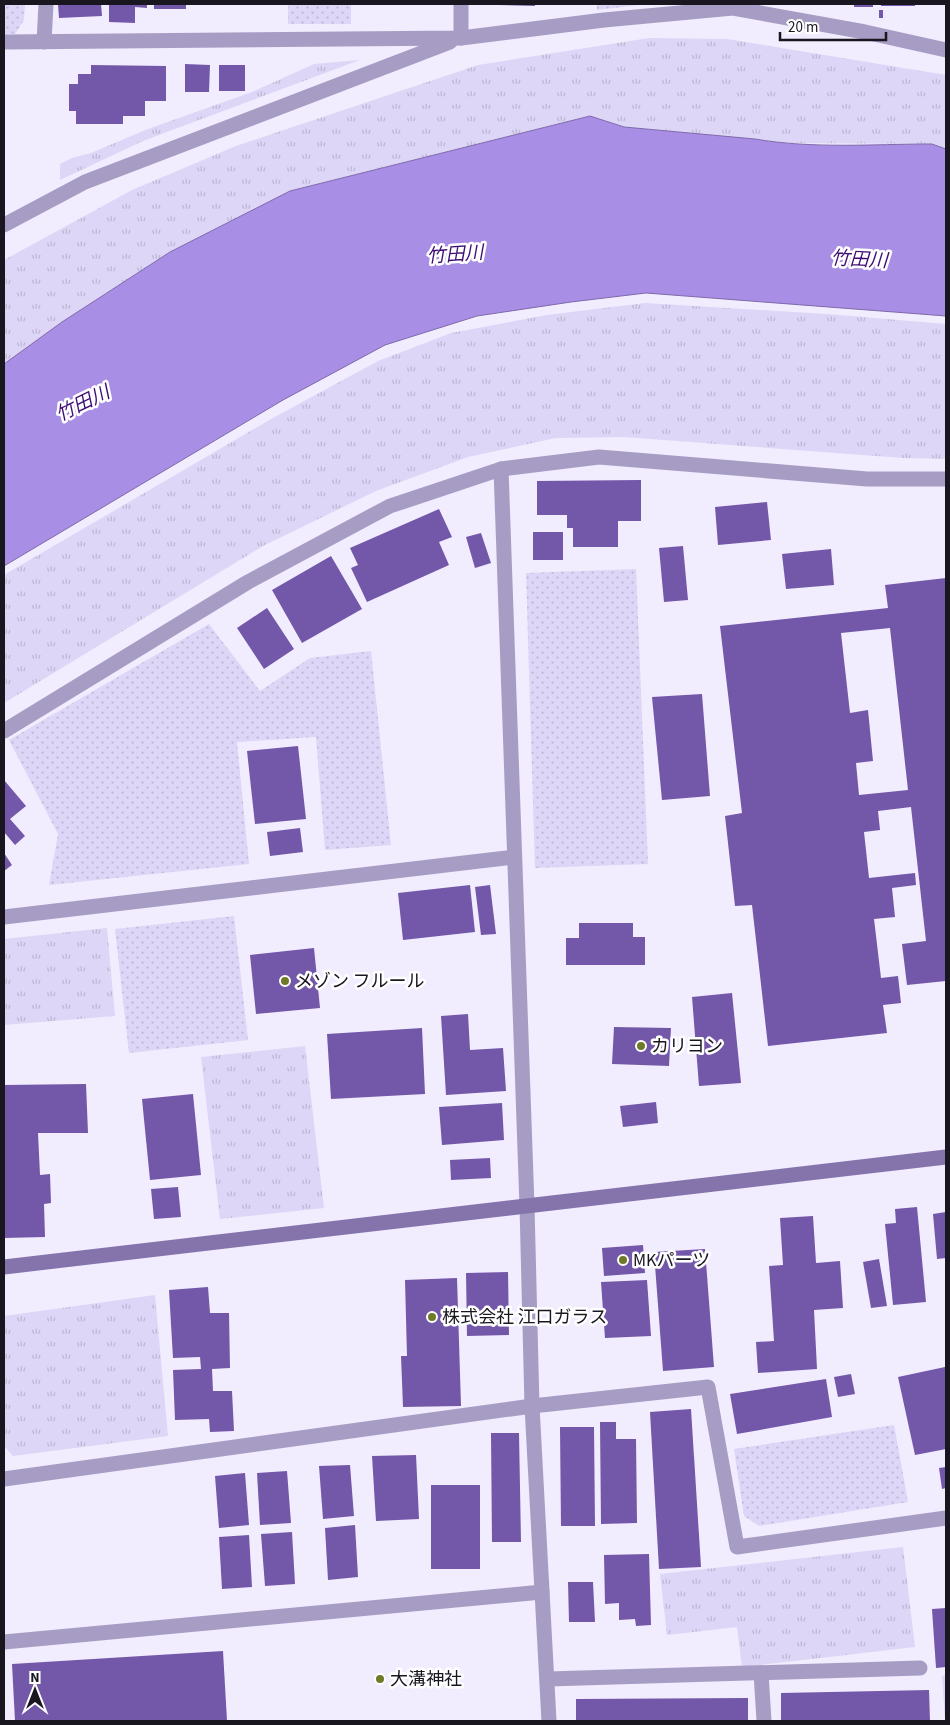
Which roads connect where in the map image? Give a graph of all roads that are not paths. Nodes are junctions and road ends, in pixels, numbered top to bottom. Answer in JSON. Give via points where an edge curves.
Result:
{"nodes":[{"id":1,"x":46,"y":4,"type":"edge"},
{"id":2,"x":461,"y":4,"type":"edge"},
{"id":3,"x":733,"y":6,"type":"edge"},
{"id":4,"x":461,"y":38,"type":"junction"},
{"id":5,"x":4,"y":42,"type":"edge"},
{"id":6,"x":44,"y":42,"type":"junction"},
{"id":7,"x":946,"y":50,"type":"edge"},
{"id":8,"x":4,"y":225,"type":"edge"},
{"id":9,"x":501,"y":469,"type":"junction"},
{"id":10,"x":946,"y":479,"type":"edge"},
{"id":11,"x":4,"y":731,"type":"edge"},
{"id":12,"x":514,"y":857,"type":"junction"},
{"id":13,"x":4,"y":917,"type":"edge"},
{"id":14,"x":946,"y":1157,"type":"edge"},
{"id":15,"x":527,"y":1206,"type":"junction"},
{"id":16,"x":4,"y":1267,"type":"edge"},
{"id":17,"x":532,"y":1406,"type":"junction"},
{"id":18,"x":4,"y":1479,"type":"edge"},
{"id":19,"x":946,"y":1518,"type":"edge"},
{"id":20,"x":542,"y":1592,"type":"junction"},
{"id":21,"x":4,"y":1642,"type":"edge"},
{"id":22,"x":920,"y":1668,"type":"dead end"},
{"id":23,"x":761,"y":1673,"type":"junction"},
{"id":24,"x":548,"y":1679,"type":"junction"},
{"id":25,"x":549,"y":1721,"type":"edge"},
{"id":26,"x":764,"y":1721,"type":"edge"}],
"edges":[{"from":1,"to":6,"type":"street"},
{"from":2,"to":4,"type":"street"},
{"from":3,"to":4,"type":"street"},
{"from":3,"to":7,"type":"street"},
{"from":4,"to":6,"type":"street"},
{"from":4,"to":8,"type":"street","via":[[85,182]]},
{"from":5,"to":6,"type":"street"},
{"from":9,"to":10,"type":"street","via":[[599,457],[867,479]]},
{"from":9,"to":11,"type":"street","via":[[390,506],[248,582]]},
{"from":9,"to":12,"type":"street"},
{"from":12,"to":13,"type":"street"},
{"from":12,"to":15,"type":"street"},
{"from":14,"to":15,"type":"street"},
{"from":15,"to":16,"type":"street"},
{"from":15,"to":17,"type":"street"},
{"from":17,"to":18,"type":"street"},
{"from":17,"to":19,"type":"street","via":[[708,1387],[737,1547]]},
{"from":17,"to":20,"type":"street"},
{"from":20,"to":21,"type":"street"},
{"from":20,"to":24,"type":"street"},
{"from":22,"to":23,"type":"street"},
{"from":23,"to":24,"type":"street"},
{"from":23,"to":26,"type":"street"},
{"from":24,"to":25,"type":"street"}]}
